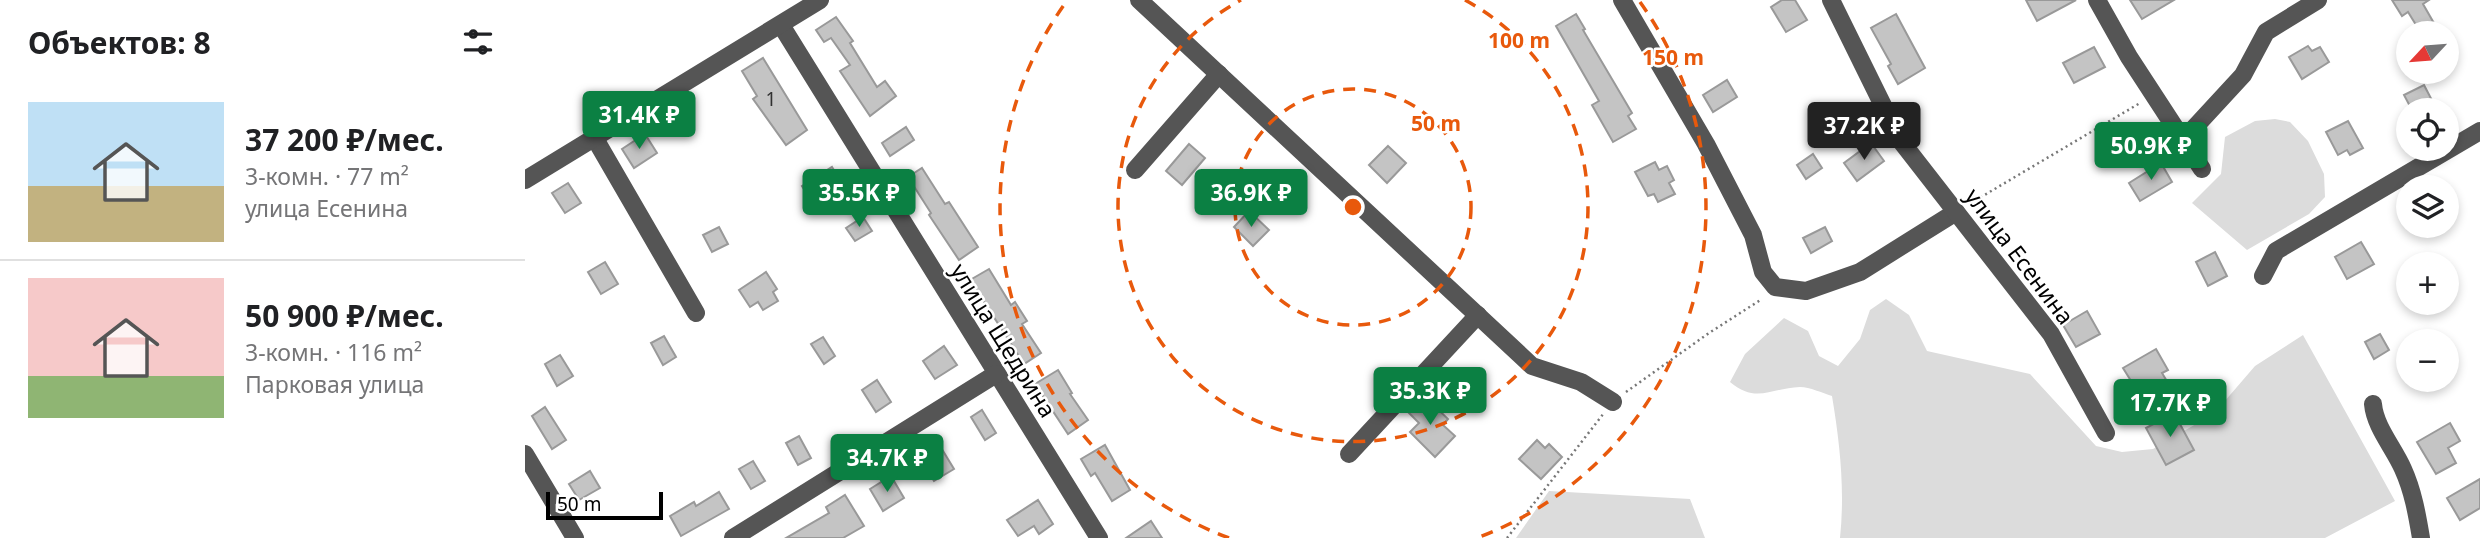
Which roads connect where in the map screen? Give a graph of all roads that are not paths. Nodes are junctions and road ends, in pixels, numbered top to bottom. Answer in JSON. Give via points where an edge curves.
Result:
{"nodes":[{"id":1,"x":820,"y":0,"type":"edge"},
{"id":2,"x":1139,"y":0,"type":"edge"},
{"id":3,"x":1622,"y":0,"type":"edge"},
{"id":4,"x":1831,"y":0,"type":"edge"},
{"id":5,"x":2097,"y":0,"type":"edge"},
{"id":6,"x":2318,"y":0,"type":"edge"},
{"id":7,"x":781,"y":25,"type":"junction"},
{"id":8,"x":1219,"y":74,"type":"junction"},
{"id":9,"x":2480,"y":131,"type":"edge"},
{"id":10,"x":594,"y":137,"type":"junction"},
{"id":11,"x":2183,"y":140,"type":"junction"},
{"id":12,"x":2202,"y":169,"type":"dead end"},
{"id":13,"x":1135,"y":170,"type":"dead end"},
{"id":14,"x":525,"y":180,"type":"edge"},
{"id":15,"x":1956,"y":212,"type":"junction"},
{"id":16,"x":2263,"y":276,"type":"dead end"},
{"id":17,"x":696,"y":313,"type":"dead end"},
{"id":18,"x":1478,"y":315,"type":"junction"},
{"id":19,"x":996,"y":374,"type":"junction"},
{"id":20,"x":1613,"y":402,"type":"road end"},
{"id":21,"x":2373,"y":404,"type":"dead end"},
{"id":22,"x":2106,"y":433,"type":"dead end"},
{"id":23,"x":525,"y":454,"type":"edge"},
{"id":24,"x":1349,"y":454,"type":"dead end"},
{"id":25,"x":575,"y":538,"type":"edge"},
{"id":26,"x":733,"y":538,"type":"edge"},
{"id":27,"x":1099,"y":538,"type":"edge"},
{"id":28,"x":2421,"y":538,"type":"edge"}],
"edges":[{"from":1,"to":7,"type":"street"},
{"from":2,"to":8,"type":"street"},
{"from":3,"to":15,"type":"street","via":[[1706,144],[1752,235],[1763,272],[1775,286],[1806,291],[1860,272]]},
{"from":4,"to":15,"type":"street","name":"улица Есенина","via":[[1900,140]]},
{"from":5,"to":11,"type":"street"},
{"from":6,"to":11,"type":"street","via":[[2266,32],[2243,75]]},
{"from":7,"to":10,"type":"street"},
{"from":7,"to":19,"type":"street","name":"улица Щедрина"},
{"from":8,"to":13,"type":"street"},
{"from":8,"to":18,"type":"street"},
{"from":9,"to":16,"type":"street","via":[[2276,251]]},
{"from":10,"to":14,"type":"street"},
{"from":10,"to":17,"type":"street"},
{"from":11,"to":12,"type":"street"},
{"from":15,"to":22,"type":"street","name":"улица Есенина","via":[[2051,334]]},
{"from":18,"to":20,"type":"street","via":[[1532,366],[1581,382]]},
{"from":18,"to":24,"type":"street"},
{"from":19,"to":26,"type":"street"},
{"from":19,"to":27,"type":"street","name":"улица Щедрина"},
{"from":21,"to":28,"type":"street","via":[[2404,472]]},
{"from":23,"to":25,"type":"street"}]}
